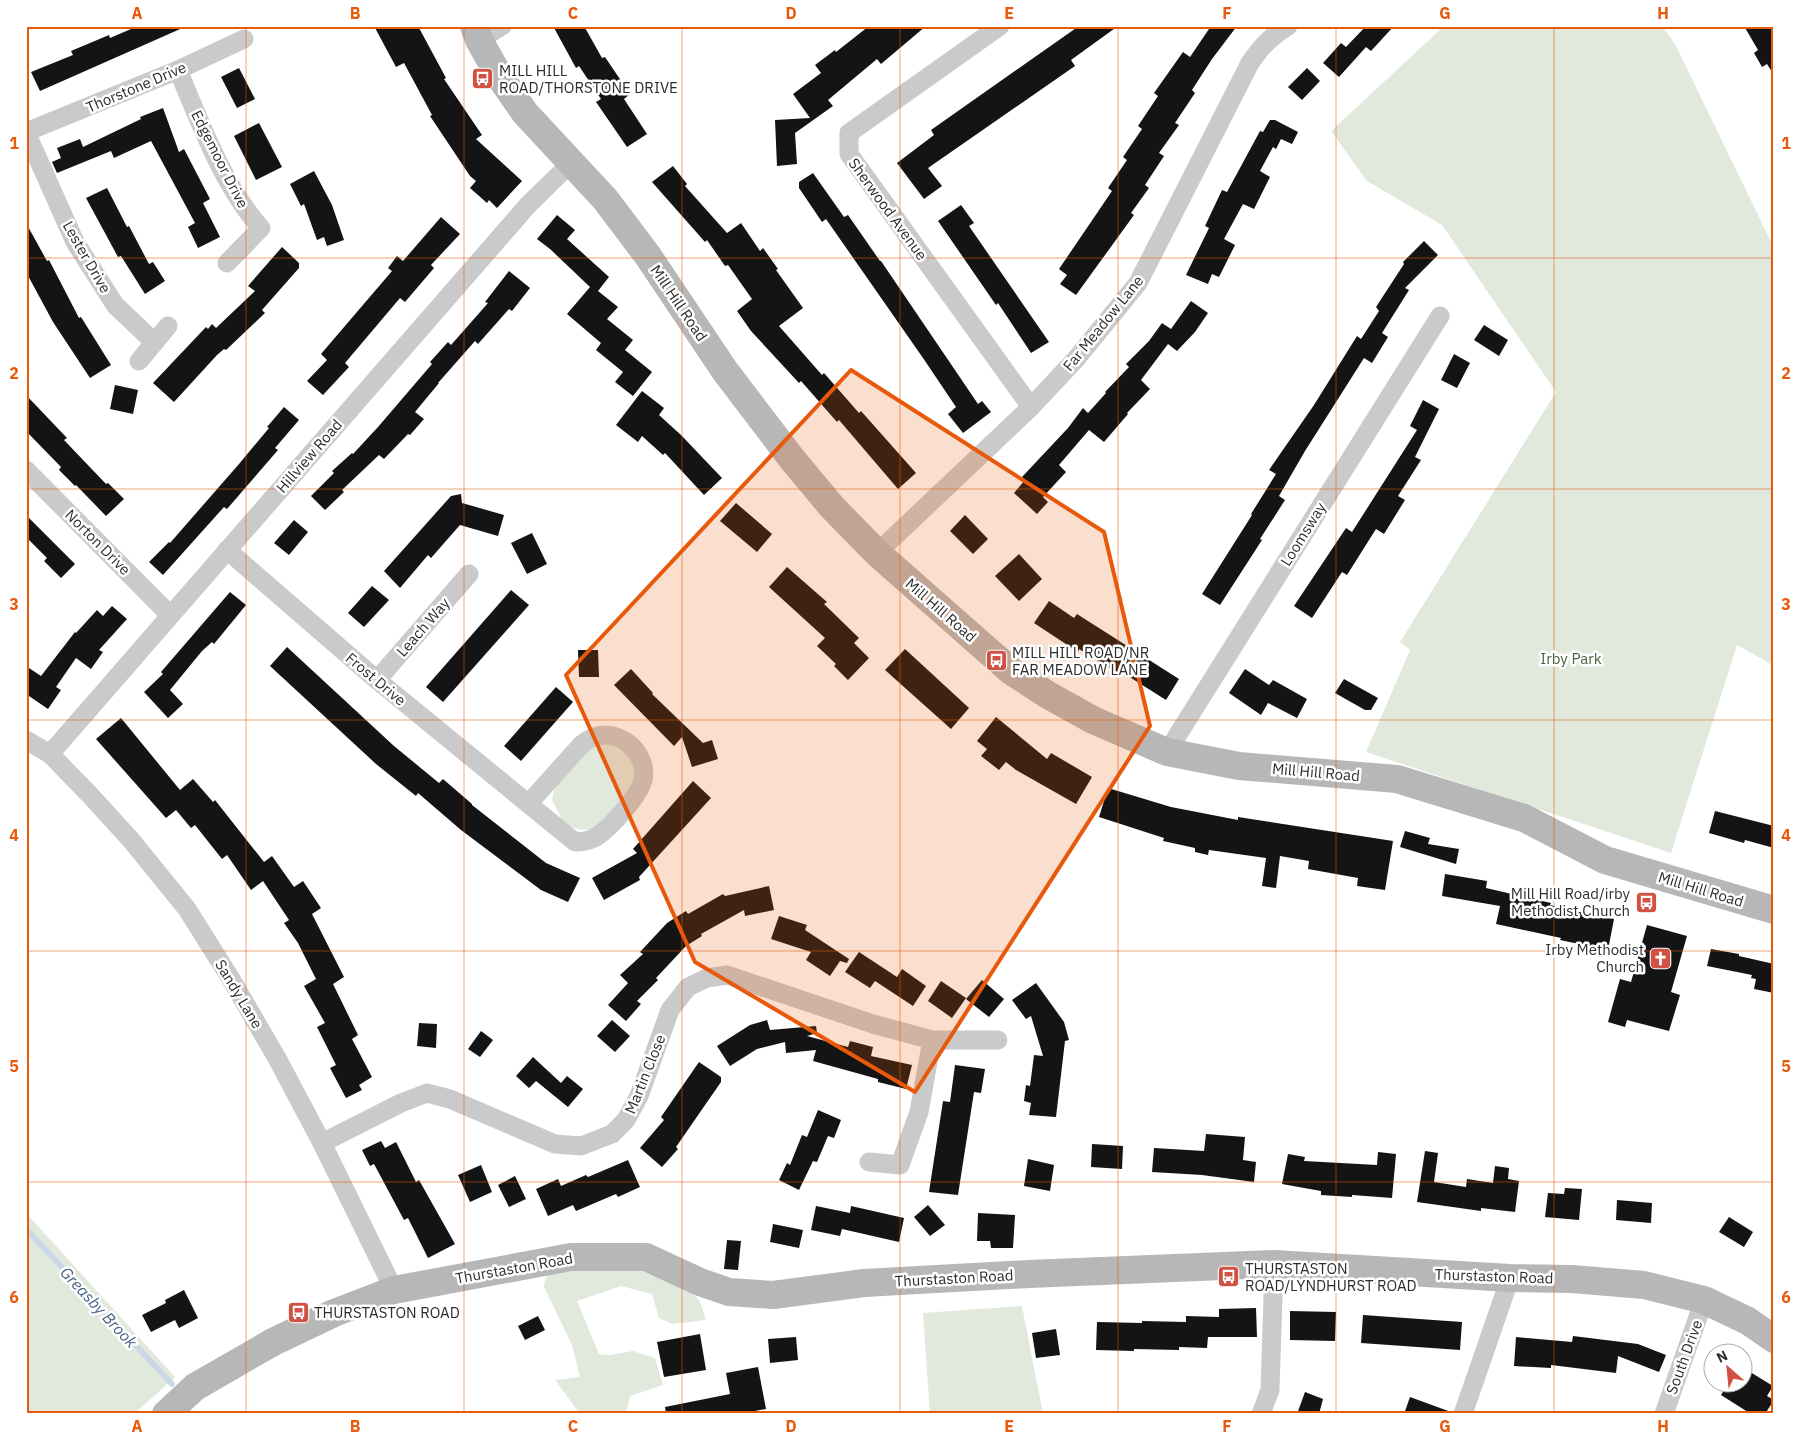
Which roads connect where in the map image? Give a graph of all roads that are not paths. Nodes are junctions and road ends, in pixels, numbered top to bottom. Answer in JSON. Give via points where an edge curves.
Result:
{"nodes":[{"id":1,"x":502,"y":26,"type":"edge"},
{"id":2,"x":1000,"y":26,"type":"edge"},
{"id":3,"x":1288,"y":26,"type":"edge"},
{"id":4,"x":476,"y":33,"type":"edge"},
{"id":5,"x":244,"y":39,"type":"dead end"},
{"id":6,"x":178,"y":70,"type":"junction"},
{"id":7,"x":26,"y":132,"type":"edge"},
{"id":8,"x":572,"y":162,"type":"junction"},
{"id":9,"x":227,"y":263,"type":"dead end"},
{"id":10,"x":1440,"y":316,"type":"dead end"},
{"id":11,"x":168,"y":326,"type":"dead end"},
{"id":12,"x":154,"y":342,"type":"junction"},
{"id":13,"x":139,"y":361,"type":"dead end"},
{"id":14,"x":1031,"y":407,"type":"junction"},
{"id":15,"x":26,"y":470,"type":"edge"},
{"id":16,"x":227,"y":550,"type":"junction"},
{"id":17,"x":878,"y":553,"type":"junction"},
{"id":18,"x":469,"y":574,"type":"dead end"},
{"id":19,"x":170,"y":615,"type":"junction"},
{"id":20,"x":377,"y":680,"type":"junction"},
{"id":21,"x":26,"y":740,"type":"edge"},
{"id":22,"x":1167,"y":752,"type":"junction"},
{"id":23,"x":50,"y":754,"type":"junction"},
{"id":24,"x":529,"y":803,"type":"junction"},
{"id":25,"x":1774,"y":910,"type":"edge"},
{"id":26,"x":932,"y":1040,"type":"junction"},
{"id":27,"x":998,"y":1040,"type":"dead end"},
{"id":28,"x":322,"y":1143,"type":"junction"},
{"id":29,"x":869,"y":1162,"type":"dead end"},
{"id":30,"x":1274,"y":1264,"type":"junction"},
{"id":31,"x":1510,"y":1278,"type":"junction"},
{"id":32,"x":394,"y":1290,"type":"junction"},
{"id":33,"x":1704,"y":1300,"type":"junction"},
{"id":34,"x":1774,"y":1339,"type":"edge"},
{"id":35,"x":166,"y":1414,"type":"edge"},
{"id":36,"x":1261,"y":1414,"type":"edge"},
{"id":37,"x":1463,"y":1414,"type":"edge"},
{"id":38,"x":1664,"y":1414,"type":"edge"}],
"edges":[{"from":1,"to":4,"type":"street"},
{"from":2,"to":14,"type":"street","name":"Sherwood Avenue","via":[[849,133],[849,154]]},
{"from":3,"to":14,"type":"street","name":"Far Meadow Lane","via":[[1261,46],[1250,64],[1138,283],[1076,359]]},
{"from":4,"to":8,"type":"street","name":"Mill Hill Road","via":[[498,74],[525,113]]},
{"from":5,"to":6,"type":"street","name":"Thorstone Drive"},
{"from":6,"to":7,"type":"street","name":"Thorstone Drive"},
{"from":6,"to":9,"type":"street","name":"Edgemoor Drive","via":[[214,154],[247,213],[261,228]]},
{"from":7,"to":12,"type":"street","name":"Lester Drive","via":[[74,242],[115,305]]},
{"from":8,"to":16,"type":"street","name":"Hillview Road","via":[[528,205]]},
{"from":8,"to":17,"type":"street","name":"Mill Hill Road","via":[[648,256],[725,371],[792,459],[832,507]]},
{"from":10,"to":22,"type":"street","name":"Loomsway"},
{"from":11,"to":12,"type":"street"},
{"from":12,"to":13,"type":"street"},
{"from":14,"to":17,"type":"street","name":"Far Meadow Lane"},
{"from":15,"to":19,"type":"street","name":"Norton Drive"},
{"from":16,"to":19,"type":"street","name":"Hillview Road"},
{"from":16,"to":20,"type":"street","name":"Frost Drive"},
{"from":17,"to":22,"type":"street","name":"Mill Hill Road","via":[[1011,671],[1093,720]]},
{"from":18,"to":20,"type":"street","name":"Leach Way"},
{"from":19,"to":23,"type":"street","name":"Hillview Road"},
{"from":20,"to":24,"type":"street","name":"Frost Drive"},
{"from":21,"to":23,"type":"street","name":"Sandy Lane"},
{"from":22,"to":25,"type":"street","name":"Mill Hill Road","via":[[1238,766],[1398,779],[1524,818],[1605,860]]},
{"from":23,"to":28,"type":"street","name":"Sandy Lane","via":[[131,840],[187,909],[274,1052]]},
{"from":24,"to":24,"type":"street","name":"Frost Drive","via":[[575,842],[584,842],[608,828],[637,794],[643,781],[644,767],[631,744],[618,737],[593,737],[582,744]]},
{"from":26,"to":27,"type":"street","name":"Martin Close"},
{"from":26,"to":28,"type":"street","name":"Martin Close","via":[[872,1024],[727,975],[707,978],[688,987],[670,1010],[639,1096],[626,1120],[612,1134],[581,1146],[555,1144],[450,1099],[427,1094],[401,1103]]},
{"from":26,"to":29,"type":"street","via":[[919,1112],[900,1165]]},
{"from":28,"to":32,"type":"street","name":"Sandy Lane"},
{"from":30,"to":31,"type":"street","name":"Thurstaston Road"},
{"from":30,"to":32,"type":"street","name":"Thurstaston Road","via":[[864,1282],[773,1295],[728,1292],[646,1257],[571,1257]]},
{"from":30,"to":36,"type":"street","via":[[1270,1390]]},
{"from":31,"to":33,"type":"street","name":"Thurstaston Road","via":[[1644,1285]]},
{"from":31,"to":37,"type":"street"},
{"from":32,"to":35,"type":"street","name":"Thurstaston Road","via":[[334,1313],[273,1342],[196,1387]]},
{"from":33,"to":34,"type":"street","name":"Thurstaston Road","via":[[1748,1321]]},
{"from":33,"to":38,"type":"street","name":"South Drive"}]}
